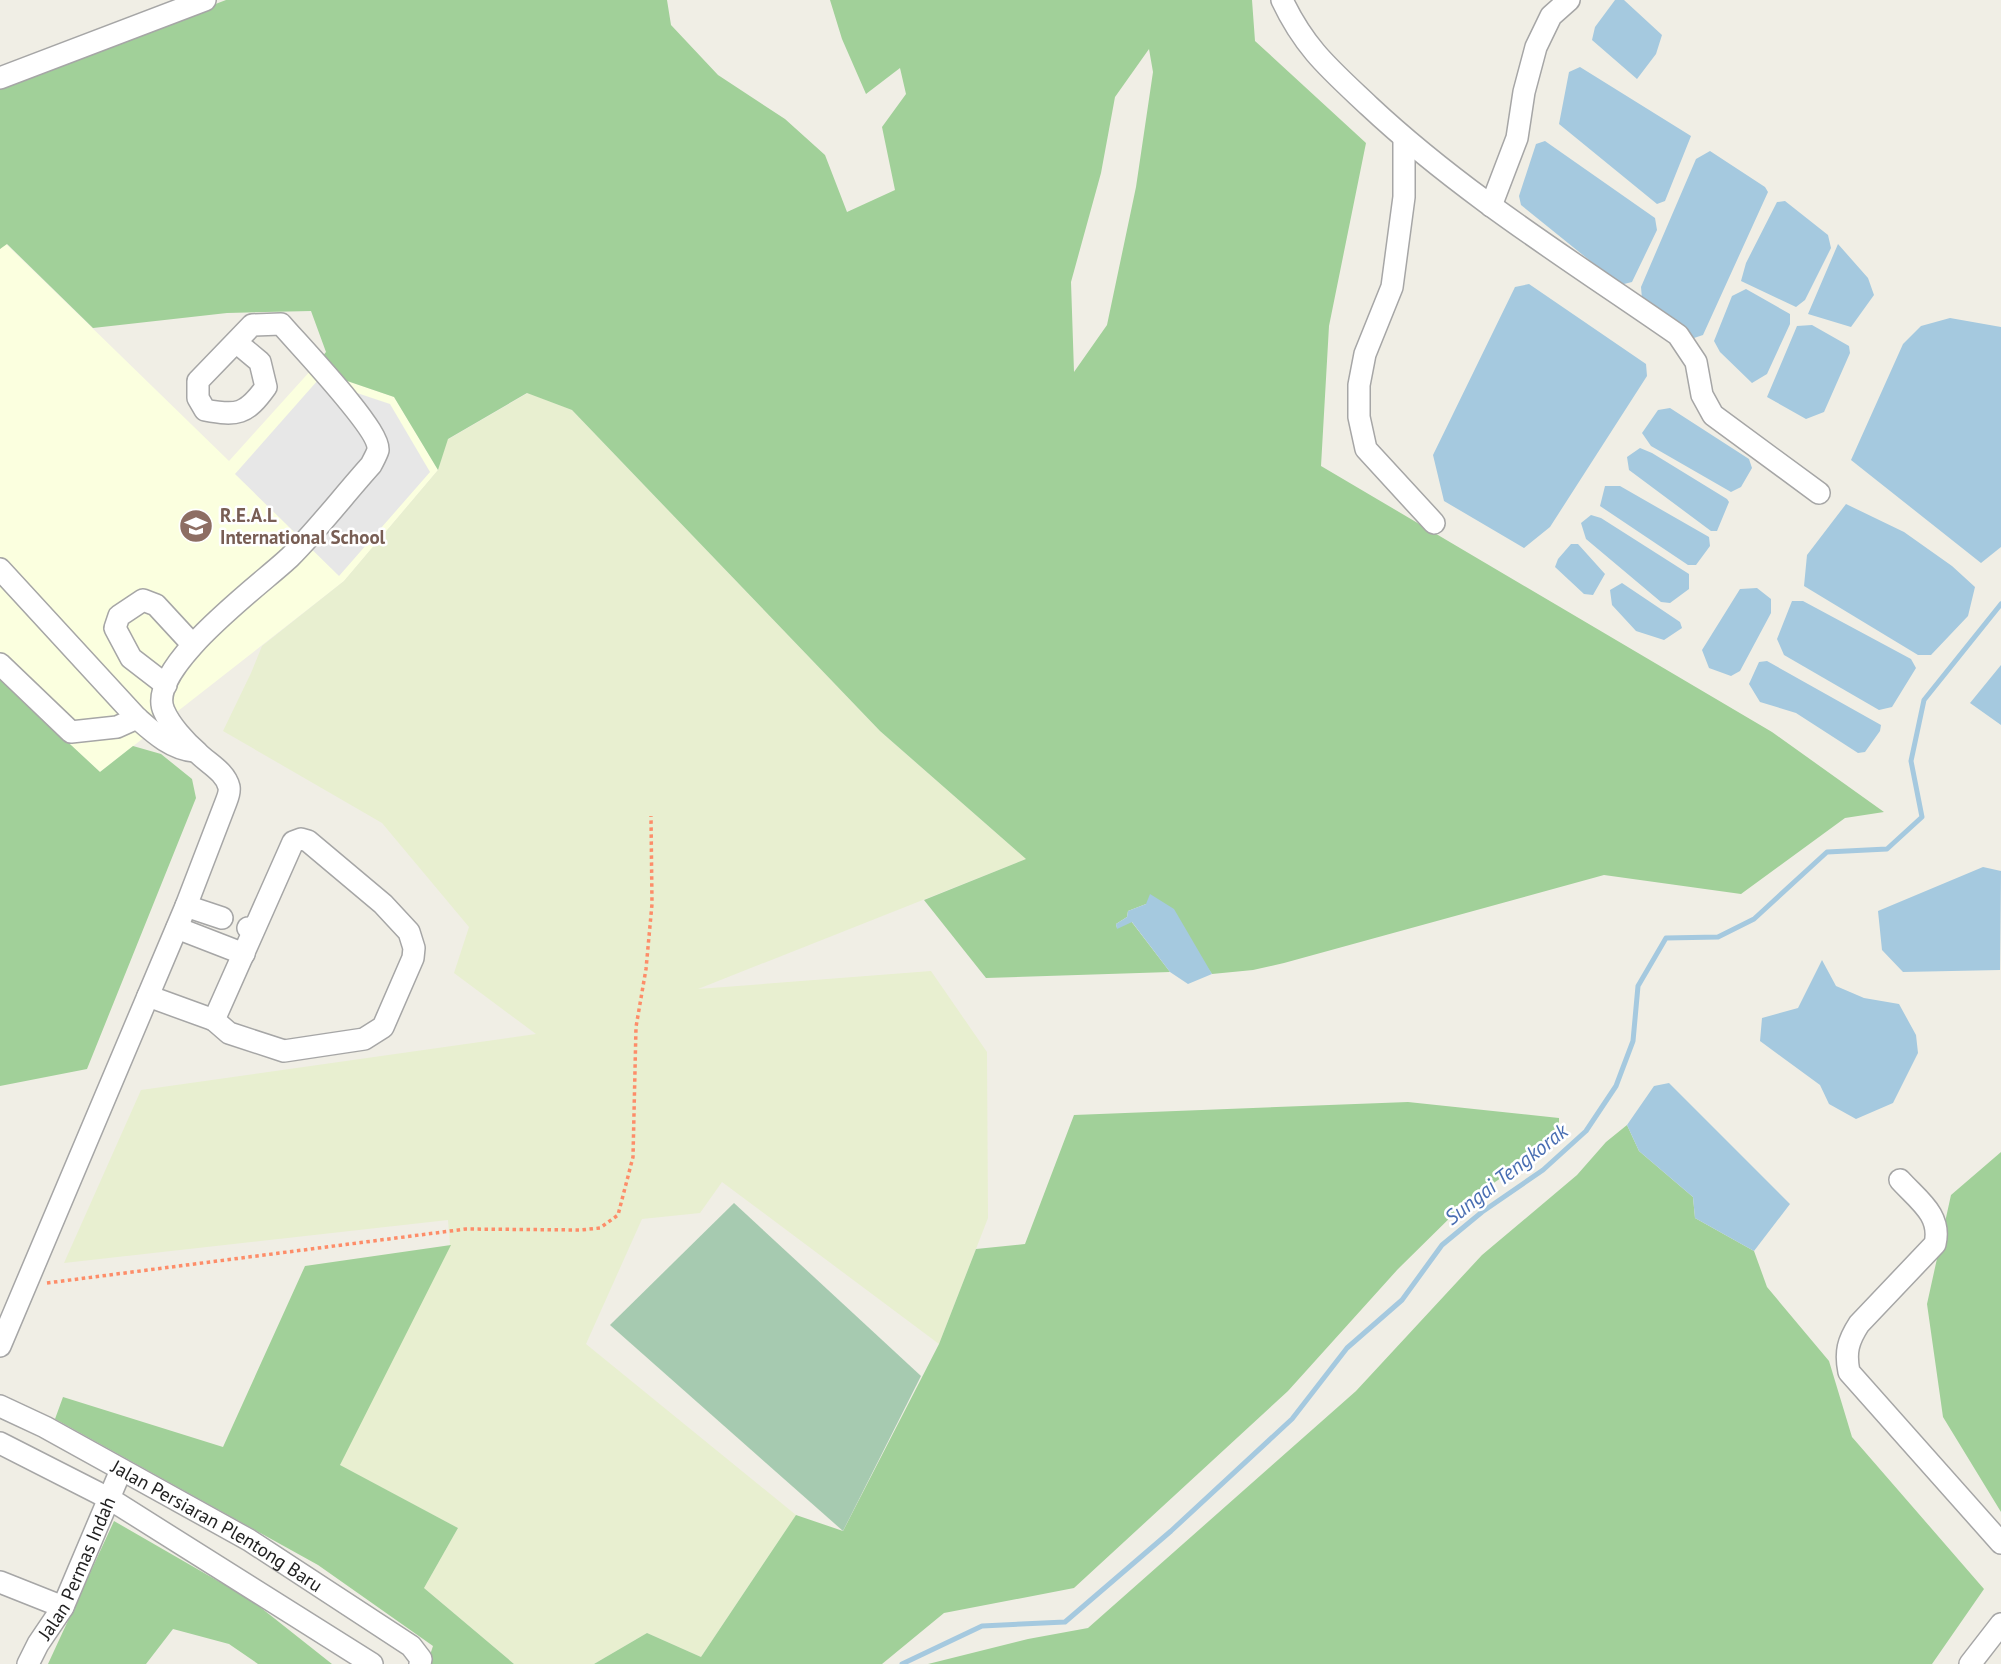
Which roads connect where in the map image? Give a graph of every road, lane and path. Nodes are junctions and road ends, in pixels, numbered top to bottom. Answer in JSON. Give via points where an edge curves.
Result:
{"nodes":[{"id":1,"x":205,"y":0,"type":"edge"},
{"id":2,"x":1282,"y":0,"type":"edge"},
{"id":3,"x":1569,"y":0,"type":"edge"},
{"id":4,"x":0,"y":78,"type":"edge"},
{"id":5,"x":1404,"y":139,"type":"junction"},
{"id":6,"x":1491,"y":206,"type":"junction"},
{"id":7,"x":236,"y":342,"type":"dead end"},
{"id":8,"x":1819,"y":492,"type":"dead end"},
{"id":9,"x":1434,"y":523,"type":"dead end"},
{"id":10,"x":0,"y":569,"type":"edge"},
{"id":11,"x":192,"y":644,"type":"junction"},
{"id":12,"x":0,"y":664,"type":"edge"},
{"id":13,"x":166,"y":685,"type":"junction"},
{"id":14,"x":144,"y":724,"type":"junction"},
{"id":15,"x":196,"y":752,"type":"junction"},
{"id":16,"x":651,"y":816,"type":"dead end"},
{"id":17,"x":186,"y":906,"type":"junction"},
{"id":18,"x":222,"y":918,"type":"dead end"},
{"id":19,"x":177,"y":928,"type":"junction"},
{"id":20,"x":244,"y":954,"type":"junction"},
{"id":21,"x":148,"y":996,"type":"junction"},
{"id":22,"x":214,"y":1020,"type":"junction"},
{"id":23,"x":1900,"y":1180,"type":"dead end"},
{"id":24,"x":26,"y":1285,"type":"junction"},
{"id":25,"x":0,"y":1346,"type":"edge"},
{"id":26,"x":0,"y":1406,"type":"edge"},
{"id":27,"x":0,"y":1443,"type":"edge"},
{"id":28,"x":121,"y":1470,"type":"junction"},
{"id":29,"x":110,"y":1499,"type":"junction"},
{"id":30,"x":2001,"y":1543,"type":"edge"},
{"id":31,"x":0,"y":1581,"type":"edge"},
{"id":32,"x":64,"y":1607,"type":"junction"},
{"id":33,"x":2001,"y":1624,"type":"edge"},
{"id":34,"x":28,"y":1664,"type":"edge"},
{"id":35,"x":372,"y":1664,"type":"edge"},
{"id":36,"x":420,"y":1664,"type":"edge"},
{"id":37,"x":1970,"y":1664,"type":"edge"}],
"edges":[{"from":1,"to":4,"type":"street"},
{"from":2,"to":5,"type":"street","via":[[1304,41],[1322,62]]},
{"from":3,"to":6,"type":"street","via":[[1551,16],[1536,47],[1517,138]]},
{"from":5,"to":6,"type":"street"},
{"from":5,"to":9,"type":"street","via":[[1404,197],[1392,287],[1365,354],[1359,417],[1366,449]]},
{"from":6,"to":8,"type":"street","via":[[1678,335],[1696,362],[1702,395],[1713,415]]},
{"from":7,"to":11,"type":"street","via":[[252,325],[281,324],[375,435],[378,450],[371,465],[291,555]]},
{"from":10,"to":14,"type":"street"},
{"from":11,"to":13,"type":"street","via":[[171,670]]},
{"from":11,"to":13,"type":"street","via":[[156,605],[142,600],[119,616],[115,628],[131,658]]},
{"from":12,"to":14,"type":"street","via":[[71,732]]},
{"from":13,"to":15,"type":"street","via":[[162,706]]},
{"from":14,"to":15,"type":"street","via":[[178,748]]},
{"from":15,"to":17,"type":"street","via":[[217,768],[229,789]]},
{"from":16,"to":24,"type":"path","via":[[652,904],[636,1027],[634,1157],[622,1206],[611,1223],[581,1230],[466,1229]]},
{"from":17,"to":18,"type":"street"},
{"from":17,"to":19,"type":"street"},
{"from":19,"to":20,"type":"street"},
{"from":19,"to":21,"type":"street"},
{"from":20,"to":22,"type":"street"},
{"from":20,"to":22,"type":"street","via":[[251,929],[293,842],[301,839],[383,904],[409,932],[414,948],[383,1027],[364,1039],[284,1051],[229,1033]]},
{"from":21,"to":22,"type":"street"},
{"from":21,"to":24,"type":"street"},
{"from":23,"to":30,"type":"street","via":[[1932,1214],[1938,1229],[1935,1244],[1859,1324],[1849,1339],[1849,1372]]},
{"from":24,"to":25,"type":"street"},
{"from":26,"to":28,"type":"street","name":"Jalan Persiaran Plentong Baru"},
{"from":27,"to":29,"type":"street","name":"Jalan Persiaran Plentong Baru"},
{"from":28,"to":29,"type":"street","name":"Jalan Permas Indah"},
{"from":28,"to":36,"type":"street","name":"Jalan Persiaran Plentong Baru","via":[[249,1540],[411,1646]]},
{"from":29,"to":32,"type":"street","name":"Jalan Permas Indah"},
{"from":29,"to":35,"type":"street","name":"Jalan Persiaran Plentong Baru"},
{"from":31,"to":32,"type":"street"},
{"from":32,"to":34,"type":"street","name":"Jalan Permas Indah"},
{"from":33,"to":37,"type":"street"}]}
